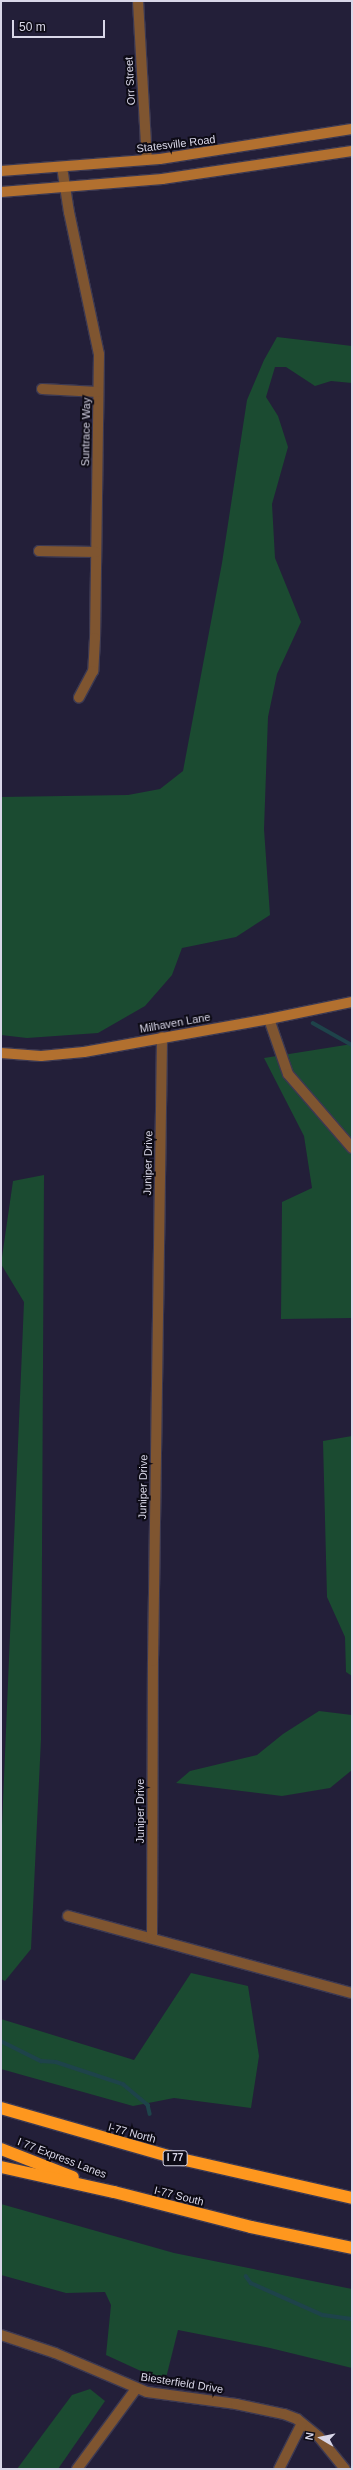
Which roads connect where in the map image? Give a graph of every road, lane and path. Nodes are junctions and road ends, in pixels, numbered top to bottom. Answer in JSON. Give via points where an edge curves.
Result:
{"nodes":[{"id":1,"x":138,"y":1,"type":"edge"},
{"id":2,"x":352,"y":129,"type":"edge"},
{"id":3,"x":352,"y":151,"type":"edge"},
{"id":4,"x":147,"y":160,"type":"junction"},
{"id":5,"x":62,"y":167,"type":"junction"},
{"id":6,"x":1,"y":171,"type":"edge"},
{"id":7,"x":65,"y":188,"type":"junction"},
{"id":8,"x":1,"y":192,"type":"edge"},
{"id":9,"x":42,"y":389,"type":"dead end"},
{"id":10,"x":98,"y":392,"type":"junction"},
{"id":11,"x":39,"y":551,"type":"dead end"},
{"id":12,"x":96,"y":552,"type":"junction"},
{"id":13,"x":79,"y":697,"type":"dead end"},
{"id":14,"x":352,"y":1002,"type":"edge"},
{"id":15,"x":269,"y":1019,"type":"junction"},
{"id":16,"x":162,"y":1037,"type":"junction"},
{"id":17,"x":1,"y":1053,"type":"edge"},
{"id":18,"x":352,"y":1148,"type":"edge"},
{"id":19,"x":68,"y":1916,"type":"dead end"},
{"id":20,"x":152,"y":1938,"type":"junction"},
{"id":21,"x":352,"y":1993,"type":"edge"},
{"id":22,"x":1,"y":2108,"type":"edge"},
{"id":23,"x":1,"y":2149,"type":"edge"},
{"id":24,"x":1,"y":2167,"type":"edge"},
{"id":25,"x":114,"y":2192,"type":"junction"},
{"id":26,"x":352,"y":2198,"type":"edge"},
{"id":27,"x":352,"y":2248,"type":"edge"},
{"id":28,"x":1,"y":2335,"type":"edge"},
{"id":29,"x":136,"y":2389,"type":"junction"},
{"id":30,"x":302,"y":2423,"type":"junction"},
{"id":31,"x":78,"y":2469,"type":"edge"},
{"id":32,"x":279,"y":2469,"type":"edge"},
{"id":33,"x":345,"y":2469,"type":"edge"}],
"edges":[{"from":1,"to":4,"type":"street","name":"Orr Street"},
{"from":2,"to":4,"type":"main road","name":"Statesville Road"},
{"from":3,"to":7,"type":"main road","via":[[214,173]]},
{"from":4,"to":5,"type":"main road","name":"Statesville Road"},
{"from":5,"to":6,"type":"main road","name":"Statesville Road"},
{"from":5,"to":7,"type":"street","name":"Suntrace Way"},
{"from":7,"to":8,"type":"main road"},
{"from":7,"to":10,"type":"street","name":"Suntrace Way","via":[[97,340]]},
{"from":9,"to":10,"type":"street"},
{"from":10,"to":12,"type":"street","name":"Suntrace Way"},
{"from":11,"to":12,"type":"street"},
{"from":12,"to":13,"type":"street","name":"Suntrace Way","via":[[93,671]]},
{"from":14,"to":15,"type":"main road","name":"Milhaven Lane"},
{"from":15,"to":16,"type":"main road","name":"Milhaven Lane"},
{"from":15,"to":18,"type":"street","via":[[288,1074]]},
{"from":16,"to":17,"type":"main road","name":"Milhaven Lane","via":[[58,1055]]},
{"from":16,"to":20,"type":"street","name":"Juniper Drive"},
{"from":19,"to":20,"type":"street"},
{"from":20,"to":21,"type":"street"},
{"from":22,"to":26,"type":"highway","name":"I-77 North","number":"I 77","via":[[172,2157]]},
{"from":23,"to":25,"type":"highway","name":"I 77 Express Lanes"},
{"from":24,"to":25,"type":"highway","name":"I-77 South"},
{"from":25,"to":27,"type":"highway","name":"I-77 South","via":[[251,2227]]},
{"from":28,"to":29,"type":"street","name":"Biesterfield Drive","via":[[56,2352]]},
{"from":29,"to":30,"type":"street","name":"Biesterfield Drive","via":[[271,2409]]},
{"from":29,"to":31,"type":"street"},
{"from":30,"to":32,"type":"street"},
{"from":30,"to":33,"type":"street","name":"Biesterfield Drive","via":[[319,2437]]}]}
